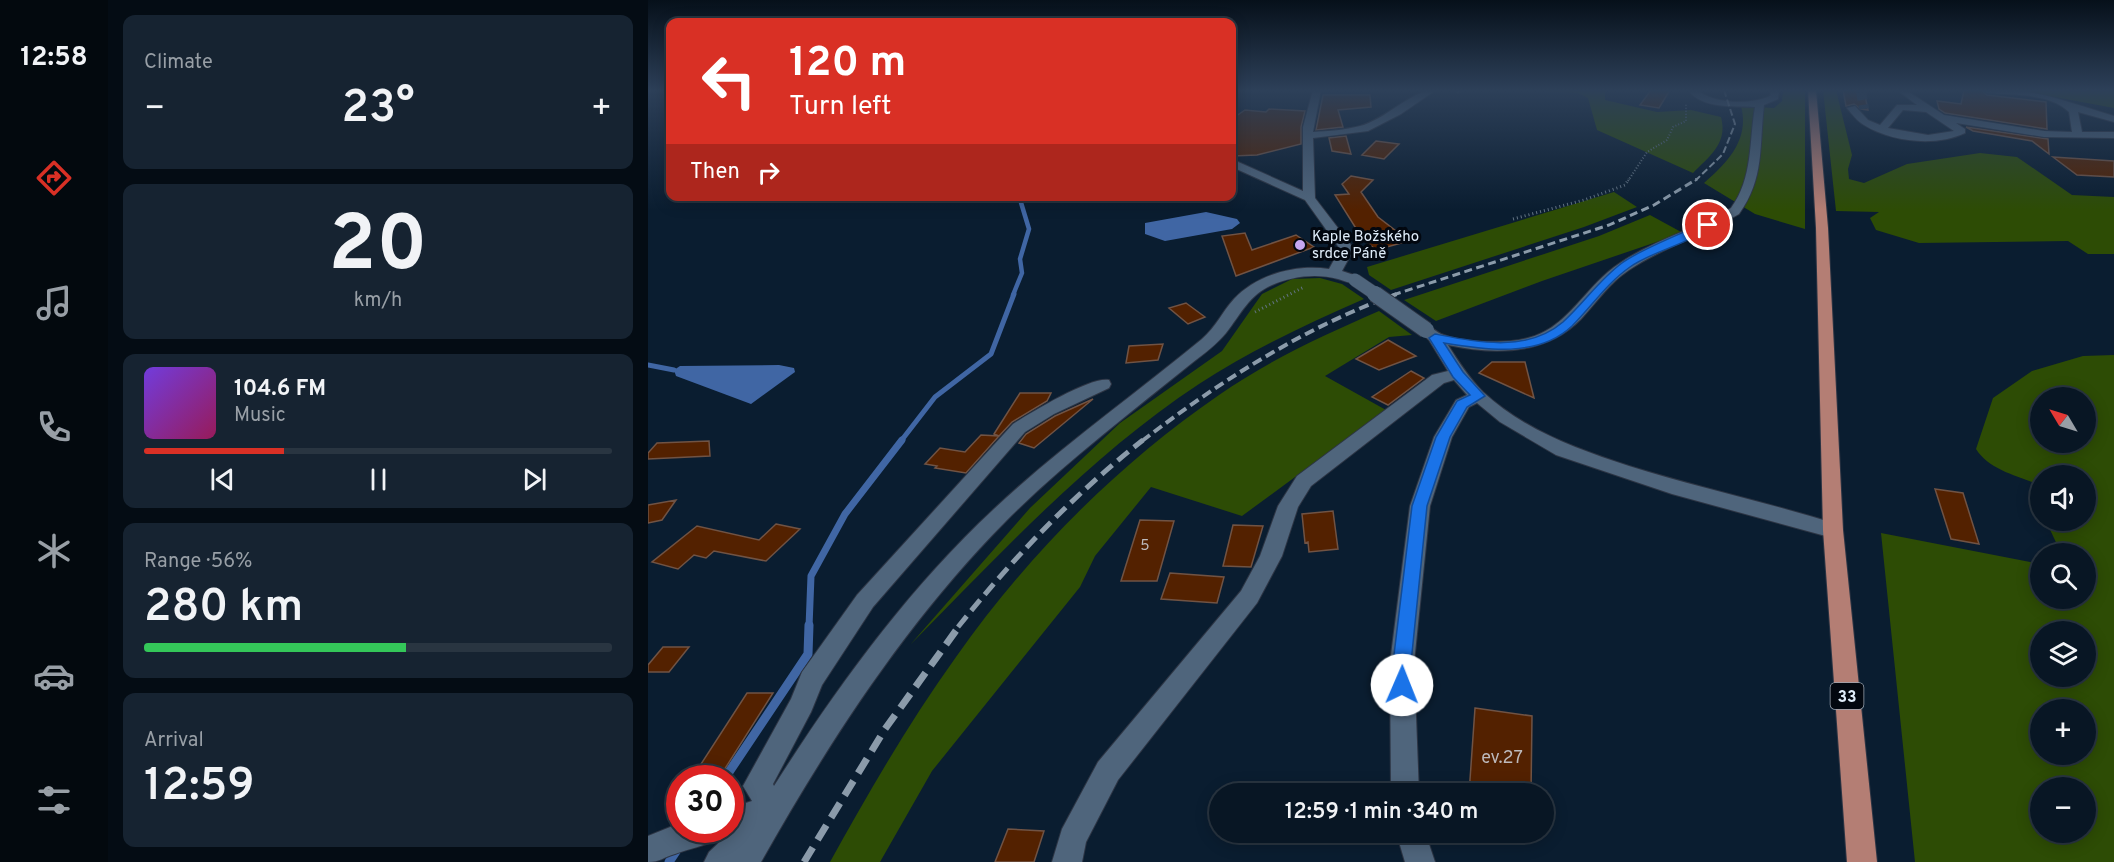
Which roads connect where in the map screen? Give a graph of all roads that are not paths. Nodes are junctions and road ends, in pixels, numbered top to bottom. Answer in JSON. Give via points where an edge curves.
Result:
{"nodes":[{"id":1,"x":1308,"y":130,"type":"edge"},
{"id":2,"x":1354,"y":130,"type":"edge"},
{"id":3,"x":1758,"y":130,"type":"edge"},
{"id":4,"x":1815,"y":130,"type":"edge"},
{"id":5,"x":1889,"y":130,"type":"edge"},
{"id":6,"x":1960,"y":130,"type":"edge"},
{"id":7,"x":2020,"y":130,"type":"edge"},
{"id":8,"x":2076,"y":130,"type":"edge"},
{"id":9,"x":2077,"y":135,"type":"junction"},
{"id":10,"x":2114,"y":135,"type":"edge"},
{"id":11,"x":1309,"y":136,"type":"junction"},
{"id":12,"x":1236,"y":165,"type":"edge"},
{"id":13,"x":1309,"y":198,"type":"junction"},
{"id":14,"x":1334,"y":273,"type":"junction"},
{"id":15,"x":1431,"y":334,"type":"junction"},
{"id":16,"x":1458,"y":374,"type":"junction"},
{"id":17,"x":1103,"y":384,"type":"dead end"},
{"id":18,"x":1478,"y":396,"type":"junction"},
{"id":19,"x":1833,"y":530,"type":"junction"},
{"id":20,"x":1405,"y":783,"type":"edge"},
{"id":21,"x":775,"y":809,"type":"junction"},
{"id":22,"x":744,"y":818,"type":"edge"},
{"id":23,"x":666,"y":842,"type":"edge"},
{"id":24,"x":1414,"y":843,"type":"edge"},
{"id":25,"x":648,"y":853,"type":"edge"},
{"id":26,"x":719,"y":862,"type":"edge"},
{"id":27,"x":745,"y":862,"type":"edge"},
{"id":28,"x":1067,"y":862,"type":"edge"},
{"id":29,"x":1420,"y":862,"type":"edge"},
{"id":30,"x":1862,"y":862,"type":"edge"}],
"edges":[{"from":1,"to":11,"type":"street"},
{"from":2,"to":11,"type":"street"},
{"from":3,"to":15,"type":"street","via":[[1751,185],[1735,211],[1627,264],[1600,287],[1568,324],[1546,337],[1507,347],[1486,347]]},
{"from":4,"to":19,"type":"main road","number":"33"},
{"from":5,"to":6,"type":"street","via":[[1934,138],[1953,137]]},
{"from":7,"to":9,"type":"street"},
{"from":8,"to":9,"type":"street"},
{"from":9,"to":10,"type":"street"},
{"from":11,"to":13,"type":"street"},
{"from":12,"to":13,"type":"street"},
{"from":13,"to":14,"type":"street","via":[[1347,249]]},
{"from":14,"to":15,"type":"street","bridge":true,"via":[[1355,280]]},
{"from":14,"to":21,"type":"street","via":[[1303,272],[1260,286],[1240,301],[1222,328],[1197,352],[1055,466],[981,535],[884,650]]},
{"from":15,"to":16,"type":"street"},
{"from":16,"to":18,"type":"street"},
{"from":16,"to":28,"type":"street","via":[[1438,379],[1304,482],[1288,506],[1271,556],[1249,597],[1108,771],[1072,838]]},
{"from":17,"to":21,"type":"street","via":[[1019,428],[865,601],[811,680],[758,786]]},
{"from":18,"to":19,"type":"street","via":[[1506,418],[1563,451],[1679,489]]},
{"from":18,"to":20,"type":"street","via":[[1462,404],[1443,437],[1420,506],[1402,663]]},
{"from":19,"to":30,"type":"main road","number":"33"},
{"from":21,"to":22,"type":"street"},
{"from":21,"to":26,"type":"street"},
{"from":21,"to":27,"type":"street"},
{"from":23,"to":25,"type":"street"},
{"from":24,"to":29,"type":"street"}]}
